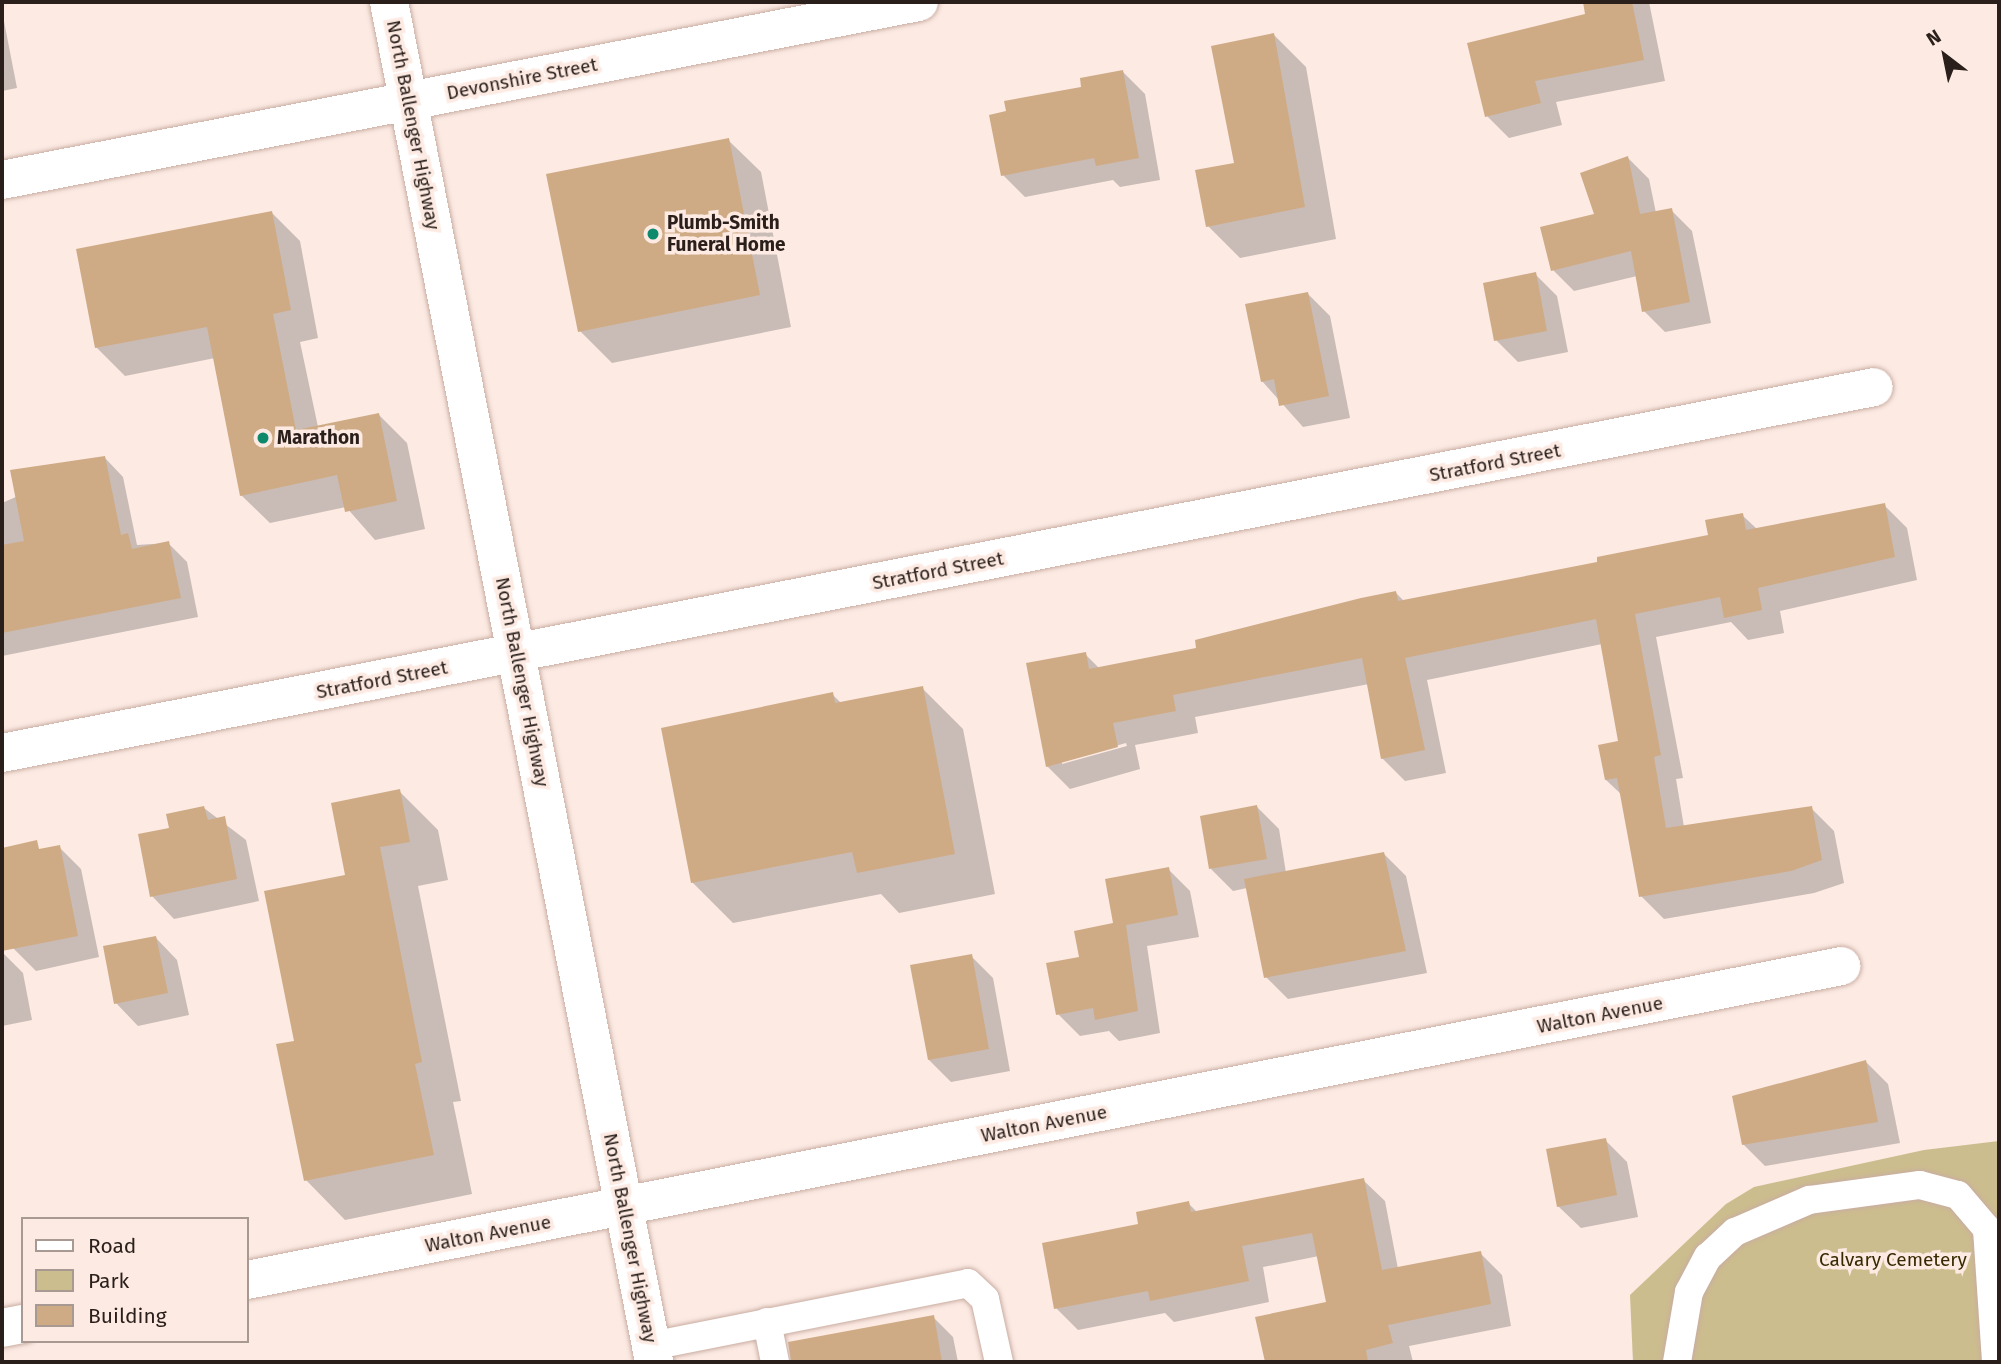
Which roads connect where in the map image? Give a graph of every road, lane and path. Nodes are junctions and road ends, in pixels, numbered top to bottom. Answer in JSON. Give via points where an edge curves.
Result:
{"nodes":[{"id":1,"x":389,"y":2,"type":"edge"},
{"id":2,"x":919,"y":2,"type":"edge"},
{"id":3,"x":409,"y":101,"type":"junction"},
{"id":4,"x":2,"y":180,"type":"edge"},
{"id":5,"x":1874,"y":387,"type":"dead end"},
{"id":6,"x":517,"y":653,"type":"junction"},
{"id":7,"x":2,"y":753,"type":"edge"},
{"id":8,"x":1841,"y":966,"type":"dead end"},
{"id":9,"x":624,"y":1206,"type":"junction"},
{"id":10,"x":248,"y":1280,"type":"edge"},
{"id":11,"x":767,"y":1322,"type":"junction"},
{"id":12,"x":21,"y":1324,"type":"edge"},
{"id":13,"x":2,"y":1328,"type":"edge"},
{"id":14,"x":652,"y":1354,"type":"edge"},
{"id":15,"x":775,"y":1362,"type":"edge"},
{"id":16,"x":999,"y":1362,"type":"edge"},
{"id":17,"x":1677,"y":1362,"type":"edge"},
{"id":18,"x":1996,"y":1362,"type":"edge"}],
"edges":[{"from":1,"to":3,"type":"street","name":"North Ballenger Highway"},
{"from":2,"to":3,"type":"street","name":"Devonshire Street"},
{"from":3,"to":4,"type":"street","name":"Devonshire Street"},
{"from":3,"to":6,"type":"street","name":"North Ballenger Highway"},
{"from":5,"to":6,"type":"street","name":"Stratford Street"},
{"from":6,"to":7,"type":"street","name":"Stratford Street"},
{"from":6,"to":9,"type":"street","name":"North Ballenger Highway"},
{"from":8,"to":9,"type":"street","name":"Walton Avenue"},
{"from":9,"to":10,"type":"street","name":"Walton Avenue"},
{"from":9,"to":14,"type":"street","name":"North Ballenger Highway"},
{"from":11,"to":14,"type":"lane"},
{"from":11,"to":15,"type":"lane"},
{"from":11,"to":16,"type":"lane","via":[[968,1283],[985,1299]]},
{"from":12,"to":13,"type":"street"},
{"from":17,"to":18,"type":"lane","via":[[1689,1292],[1708,1257],[1735,1232],[1810,1200],[1920,1185],[1958,1195],[1987,1228]]}]}
